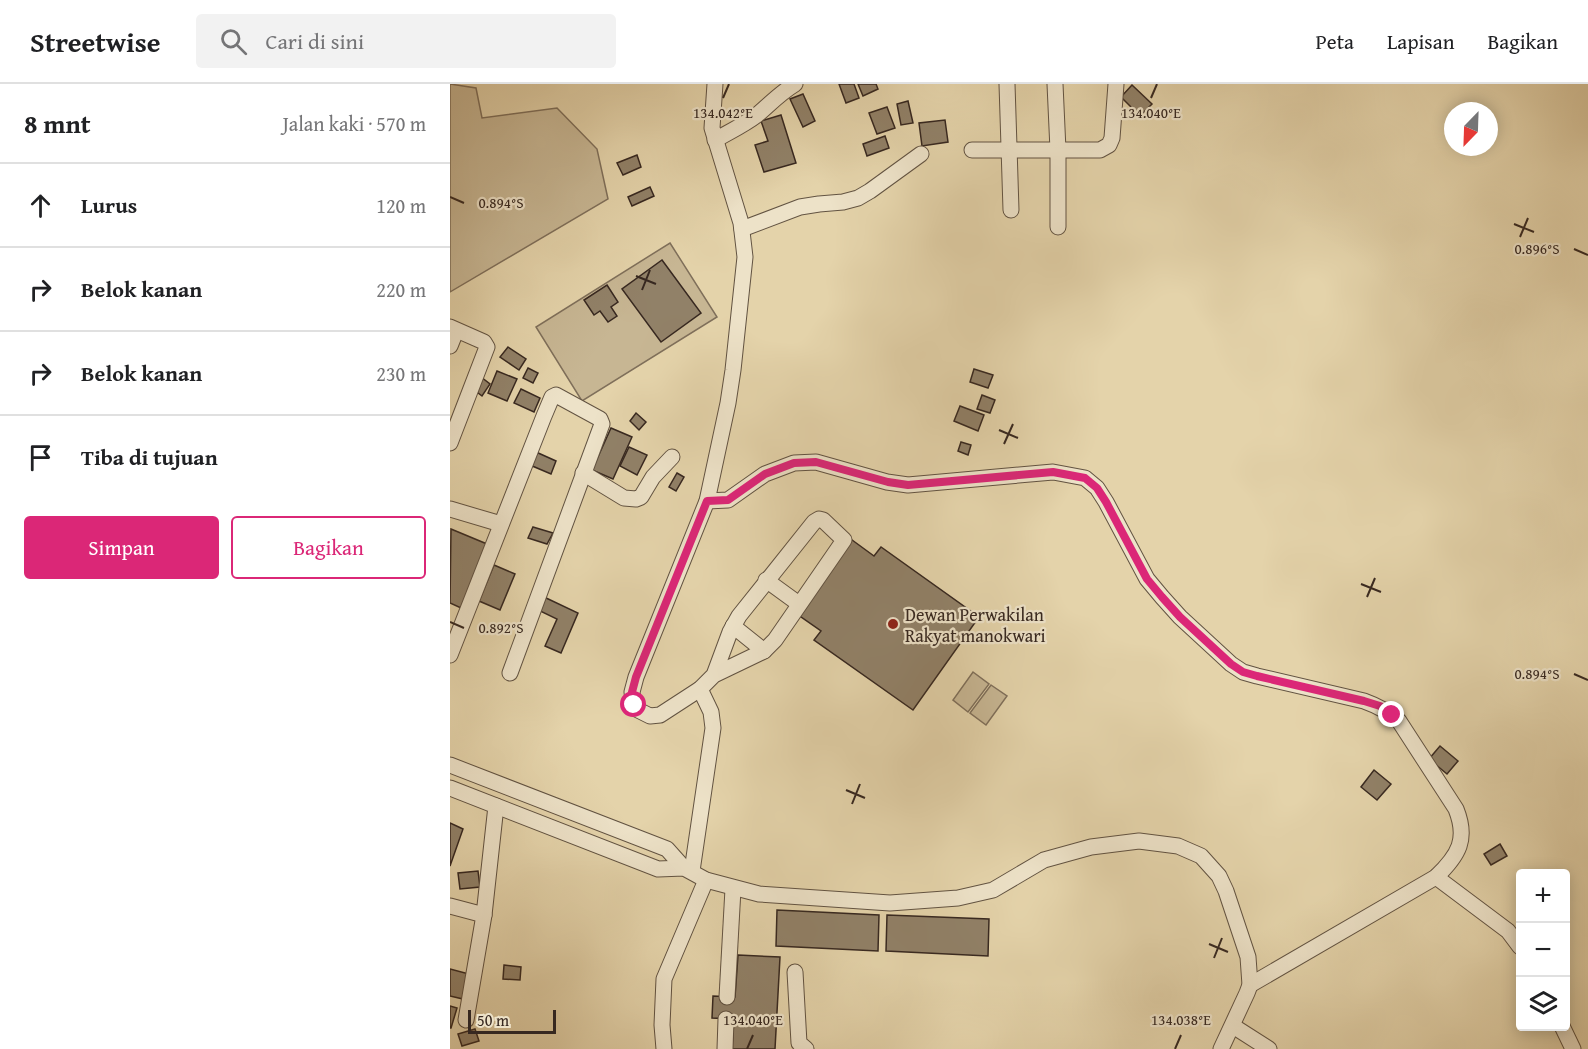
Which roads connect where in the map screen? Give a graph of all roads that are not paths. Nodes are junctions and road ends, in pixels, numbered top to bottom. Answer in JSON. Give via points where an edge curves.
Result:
{"nodes":[{"id":1,"x":715,"y":84,"type":"edge"},
{"id":2,"x":795,"y":84,"type":"edge"},
{"id":3,"x":1007,"y":84,"type":"edge"},
{"id":4,"x":1055,"y":84,"type":"edge"},
{"id":5,"x":1116,"y":84,"type":"edge"},
{"id":6,"x":715,"y":140,"type":"junction"},
{"id":7,"x":972,"y":150,"type":"dead end"},
{"id":8,"x":1009,"y":150,"type":"junction"},
{"id":9,"x":1058,"y":150,"type":"junction"},
{"id":10,"x":921,"y":154,"type":"dead end"},
{"id":11,"x":1011,"y":210,"type":"dead end"},
{"id":12,"x":1058,"y":227,"type":"dead end"},
{"id":13,"x":742,"y":229,"type":"junction"},
{"id":14,"x":452,"y":335,"type":"edge"},
{"id":15,"x":450,"y":443,"type":"edge"},
{"id":16,"x":672,"y":457,"type":"dead end"},
{"id":17,"x":583,"y":473,"type":"junction"},
{"id":18,"x":707,"y":501,"type":"junction"},
{"id":19,"x":450,"y":509,"type":"edge"},
{"id":20,"x":501,"y":524,"type":"junction"},
{"id":21,"x":766,"y":580,"type":"junction"},
{"id":22,"x":799,"y":604,"type":"junction"},
{"id":23,"x":733,"y":626,"type":"junction"},
{"id":24,"x":764,"y":651,"type":"junction"},
{"id":25,"x":450,"y":655,"type":"edge"},
{"id":26,"x":510,"y":673,"type":"dead end"},
{"id":27,"x":714,"y":675,"type":"junction"},
{"id":28,"x":700,"y":689,"type":"junction"},
{"id":29,"x":450,"y":765,"type":"edge"},
{"id":30,"x":450,"y":788,"type":"edge"},
{"id":31,"x":496,"y":806,"type":"junction"},
{"id":32,"x":688,"y":869,"type":"junction"},
{"id":33,"x":1436,"y":877,"type":"junction"},
{"id":34,"x":706,"y":880,"type":"junction"},
{"id":35,"x":733,"y":889,"type":"junction"},
{"id":36,"x":450,"y":906,"type":"edge"},
{"id":37,"x":484,"y":915,"type":"junction"},
{"id":38,"x":1516,"y":941,"type":"edge"},
{"id":39,"x":795,"y":972,"type":"dead end"},
{"id":40,"x":1250,"y":985,"type":"junction"},
{"id":41,"x":728,"y":997,"type":"dead end"},
{"id":42,"x":726,"y":1019,"type":"dead end"},
{"id":43,"x":466,"y":1020,"type":"dead end"},
{"id":44,"x":1233,"y":1026,"type":"junction"},
{"id":45,"x":1564,"y":1031,"type":"edge"},
{"id":46,"x":664,"y":1049,"type":"edge"},
{"id":47,"x":725,"y":1049,"type":"edge"},
{"id":48,"x":807,"y":1049,"type":"edge"},
{"id":49,"x":1221,"y":1049,"type":"edge"},
{"id":50,"x":1269,"y":1049,"type":"edge"},
{"id":51,"x":1573,"y":1049,"type":"edge"}],
"edges":[{"from":1,"to":6,"type":"street"},
{"from":2,"to":6,"type":"street","via":[[756,116]]},
{"from":3,"to":8,"type":"street"},
{"from":4,"to":9,"type":"street"},
{"from":5,"to":9,"type":"street","via":[[1109,145],[1100,150]]},
{"from":6,"to":13,"type":"street"},
{"from":7,"to":8,"type":"street"},
{"from":8,"to":9,"type":"street"},
{"from":8,"to":11,"type":"street"},
{"from":9,"to":12,"type":"street"},
{"from":10,"to":13,"type":"street","via":[[858,198],[800,207]]},
{"from":13,"to":18,"type":"street","via":[[745,268],[733,370]]},
{"from":14,"to":15,"type":"street","via":[[487,346]]},
{"from":16,"to":17,"type":"street","via":[[636,500],[624,498]]},
{"from":17,"to":20,"type":"street","via":[[602,421],[554,396]]},
{"from":17,"to":26,"type":"street"},
{"from":18,"to":28,"type":"street","via":[[636,677],[633,700],[640,712],[655,716]]},
{"from":18,"to":33,"type":"street","via":[[728,500],[765,474],[806,461],[908,485],[1053,472],[1085,478],[1106,502],[1147,579],[1180,617],[1231,664],[1257,676],[1380,706],[1399,721],[1456,808],[1462,824],[1460,847]]},
{"from":19,"to":20,"type":"street"},
{"from":20,"to":25,"type":"street"},
{"from":21,"to":22,"type":"street"},
{"from":21,"to":22,"type":"street","via":[[814,522],[819,519],[827,523],[844,541]]},
{"from":21,"to":23,"type":"street"},
{"from":22,"to":24,"type":"street"},
{"from":23,"to":24,"type":"street"},
{"from":23,"to":27,"type":"street"},
{"from":24,"to":27,"type":"street"},
{"from":27,"to":28,"type":"street"},
{"from":28,"to":32,"type":"street","via":[[711,712],[713,729]]},
{"from":29,"to":32,"type":"street","via":[[667,849]]},
{"from":30,"to":31,"type":"street"},
{"from":31,"to":32,"type":"street","via":[[658,869]]},
{"from":31,"to":37,"type":"street"},
{"from":32,"to":34,"type":"street"},
{"from":33,"to":38,"type":"street"},
{"from":33,"to":40,"type":"street"},
{"from":34,"to":35,"type":"street"},
{"from":34,"to":46,"type":"street","via":[[664,979]]},
{"from":35,"to":40,"type":"street","via":[[890,903],[958,898],[993,891],[1044,860],[1091,847],[1139,841],[1178,846],[1201,856],[1219,876],[1248,957]]},
{"from":35,"to":41,"type":"street"},
{"from":36,"to":37,"type":"street"},
{"from":37,"to":43,"type":"street"},
{"from":39,"to":48,"type":"street","via":[[799,1044]]},
{"from":40,"to":44,"type":"street"},
{"from":42,"to":47,"type":"street"},
{"from":44,"to":49,"type":"street"},
{"from":44,"to":50,"type":"street"},
{"from":45,"to":51,"type":"street"}]}
